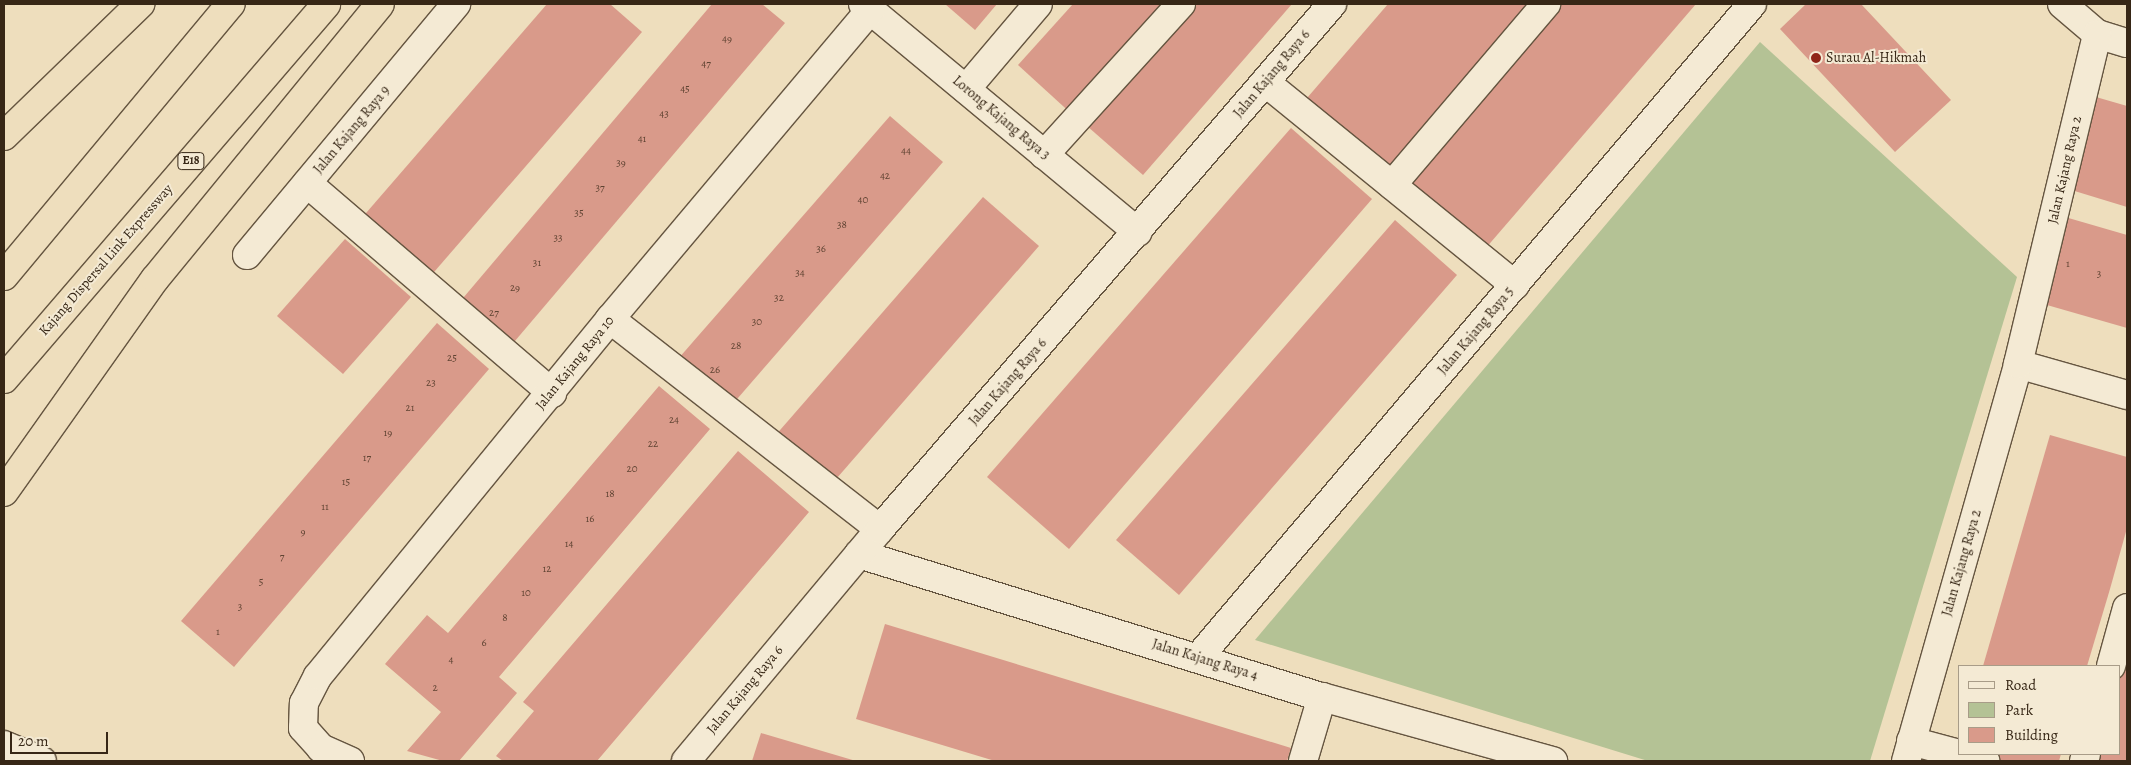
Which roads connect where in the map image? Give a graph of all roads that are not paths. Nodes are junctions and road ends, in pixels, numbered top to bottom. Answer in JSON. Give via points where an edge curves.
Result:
{"nodes":[{"id":1,"x":140,"y":4,"type":"edge"},
{"id":2,"x":231,"y":4,"type":"edge"},
{"id":3,"x":326,"y":4,"type":"edge"},
{"id":4,"x":380,"y":4,"type":"edge"},
{"id":5,"x":456,"y":4,"type":"edge"},
{"id":6,"x":1038,"y":4,"type":"edge"},
{"id":7,"x":1181,"y":4,"type":"edge"},
{"id":8,"x":1332,"y":4,"type":"edge"},
{"id":9,"x":1546,"y":4,"type":"edge"},
{"id":10,"x":1752,"y":4,"type":"edge"},
{"id":11,"x":2062,"y":4,"type":"edge"},
{"id":12,"x":867,"y":7,"type":"edge"},
{"id":13,"x":2097,"y":34,"type":"junction"},
{"id":14,"x":2127,"y":43,"type":"edge"},
{"id":15,"x":1266,"y":82,"type":"junction"},
{"id":16,"x":966,"y":89,"type":"junction"},
{"id":17,"x":4,"y":136,"type":"edge"},
{"id":18,"x":1044,"y":154,"type":"junction"},
{"id":19,"x":308,"y":183,"type":"junction"},
{"id":20,"x":1392,"y":185,"type":"junction"},
{"id":21,"x":1138,"y":232,"type":"junction"},
{"id":22,"x":247,"y":255,"type":"dead end"},
{"id":23,"x":6,"y":274,"type":"edge"},
{"id":24,"x":1514,"y":285,"type":"junction"},
{"id":25,"x":610,"y":319,"type":"junction"},
{"id":26,"x":2018,"y":364,"type":"junction"},
{"id":27,"x":4,"y":379,"type":"edge"},
{"id":28,"x":552,"y":393,"type":"junction"},
{"id":29,"x":2127,"y":395,"type":"edge"},
{"id":30,"x":4,"y":492,"type":"edge"},
{"id":31,"x":880,"y":529,"type":"junction"},
{"id":32,"x":859,"y":554,"type":"junction"},
{"id":33,"x":2127,"y":608,"type":"edge"},
{"id":34,"x":1198,"y":658,"type":"junction"},
{"id":35,"x":2111,"y":665,"type":"edge"},
{"id":36,"x":1322,"y":697,"type":"junction"},
{"id":37,"x":4,"y":745,"type":"edge"},
{"id":38,"x":1909,"y":751,"type":"edge"},
{"id":39,"x":42,"y":761,"type":"edge"},
{"id":40,"x":350,"y":761,"type":"edge"},
{"id":41,"x":686,"y":761,"type":"edge"},
{"id":42,"x":1303,"y":761,"type":"edge"},
{"id":43,"x":1553,"y":761,"type":"edge"},
{"id":44,"x":1986,"y":761,"type":"edge"}],
"edges":[{"from":1,"to":17,"type":"highway"},
{"from":2,"to":23,"type":"highway"},
{"from":3,"to":27,"type":"highway","name":"Kajang Dispersal Link Expressway","number":"E18"},
{"from":4,"to":30,"type":"highway","via":[[155,279]]},
{"from":5,"to":19,"type":"street","name":"Jalan Kajang Raya 9"},
{"from":6,"to":16,"type":"street"},
{"from":7,"to":18,"type":"street"},
{"from":8,"to":15,"type":"street","name":"Jalan Kajang Raya 6"},
{"from":9,"to":20,"type":"street"},
{"from":10,"to":24,"type":"street","name":"Jalan Kajang Raya 5"},
{"from":11,"to":13,"type":"street"},
{"from":12,"to":16,"type":"street","name":"Lorong Kajang Raya 3"},
{"from":12,"to":25,"type":"street","name":"Jalan Kajang Raya 10"},
{"from":13,"to":14,"type":"street"},
{"from":13,"to":26,"type":"street","name":"Jalan Kajang Raya 2"},
{"from":15,"to":20,"type":"street"},
{"from":15,"to":21,"type":"street","name":"Jalan Kajang Raya 6"},
{"from":16,"to":18,"type":"street","name":"Lorong Kajang Raya 3"},
{"from":18,"to":21,"type":"street","name":"Lorong Kajang Raya 3"},
{"from":19,"to":22,"type":"street","name":"Jalan Kajang Raya 9"},
{"from":19,"to":28,"type":"street"},
{"from":20,"to":24,"type":"street"},
{"from":21,"to":31,"type":"street","name":"Jalan Kajang Raya 6"},
{"from":24,"to":34,"type":"street","name":"Jalan Kajang Raya 5"},
{"from":25,"to":28,"type":"street","name":"Jalan Kajang Raya 10"},
{"from":25,"to":31,"type":"street"},
{"from":26,"to":29,"type":"street"},
{"from":26,"to":38,"type":"street","name":"Jalan Kajang Raya 2"},
{"from":28,"to":40,"type":"street","name":"Jalan Kajang Raya 10","via":[[318,676],[304,703],[303,728],[321,748]]},
{"from":31,"to":32,"type":"street","name":"Jalan Kajang Raya 6"},
{"from":32,"to":34,"type":"street","name":"Jalan Kajang Raya 4"},
{"from":32,"to":41,"type":"street","name":"Jalan Kajang Raya 6"},
{"from":33,"to":35,"type":"street"},
{"from":34,"to":36,"type":"street","name":"Jalan Kajang Raya 4"},
{"from":36,"to":42,"type":"street"},
{"from":36,"to":43,"type":"street","name":"Jalan Kajang Raya 4"},
{"from":37,"to":39,"type":"street"},
{"from":38,"to":44,"type":"street"}]}
